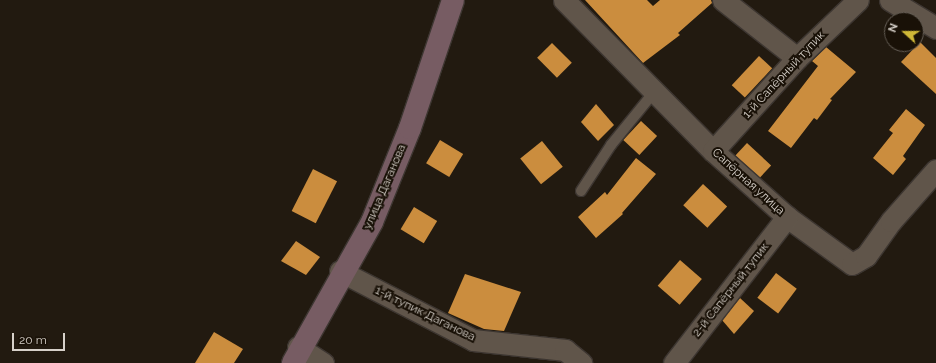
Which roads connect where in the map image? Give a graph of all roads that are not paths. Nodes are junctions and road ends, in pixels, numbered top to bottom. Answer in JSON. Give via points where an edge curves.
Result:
{"nodes":[{"id":1,"x":448,"y":0,"type":"edge"},
{"id":2,"x":453,"y":0,"type":"edge"},
{"id":3,"x":564,"y":0,"type":"edge"},
{"id":4,"x":723,"y":0,"type":"edge"},
{"id":5,"x":858,"y":0,"type":"edge"},
{"id":6,"x":890,"y":0,"type":"edge"},
{"id":7,"x":936,"y":28,"type":"edge"},
{"id":8,"x":797,"y":58,"type":"junction"},
{"id":9,"x":654,"y":92,"type":"junction"},
{"id":10,"x":713,"y":152,"type":"junction"},
{"id":11,"x":936,"y":170,"type":"edge"},
{"id":12,"x":581,"y":191,"type":"dead end"},
{"id":13,"x":788,"y":218,"type":"junction"},
{"id":14,"x":342,"y":272,"type":"junction"},
{"id":15,"x":295,"y":356,"type":"edge"},
{"id":16,"x":323,"y":363,"type":"edge"},
{"id":17,"x":581,"y":363,"type":"edge"},
{"id":18,"x":674,"y":363,"type":"edge"}],
"edges":[{"from":1,"to":14,"type":"main road","name":"улица Даганова","via":[[405,126],[368,220]]},
{"from":2,"to":14,"type":"main road","name":"улица Даганова","via":[[410,128],[375,215]]},
{"from":3,"to":9,"type":"street","name":"Сапёрная улица"},
{"from":4,"to":8,"type":"street"},
{"from":5,"to":8,"type":"street","name":"1-й Сапёрный тупик"},
{"from":6,"to":7,"type":"street"},
{"from":8,"to":10,"type":"street","name":"1-й Сапёрный тупик"},
{"from":9,"to":10,"type":"street","name":"Сапёрная улица"},
{"from":9,"to":12,"type":"lane","via":[[611,145]]},
{"from":10,"to":13,"type":"street","name":"Сапёрная улица"},
{"from":11,"to":13,"type":"street","name":"Сапёрная улица","via":[[891,221],[866,256],[852,264]]},
{"from":13,"to":18,"type":"street","name":"2-й Сапёрный тупик"},
{"from":14,"to":15,"type":"main road","name":"улица Даганова"},
{"from":14,"to":17,"type":"street","name":"1-й тупик Даганова","via":[[473,340],[565,350]]},
{"from":15,"to":16,"type":"street"}]}
